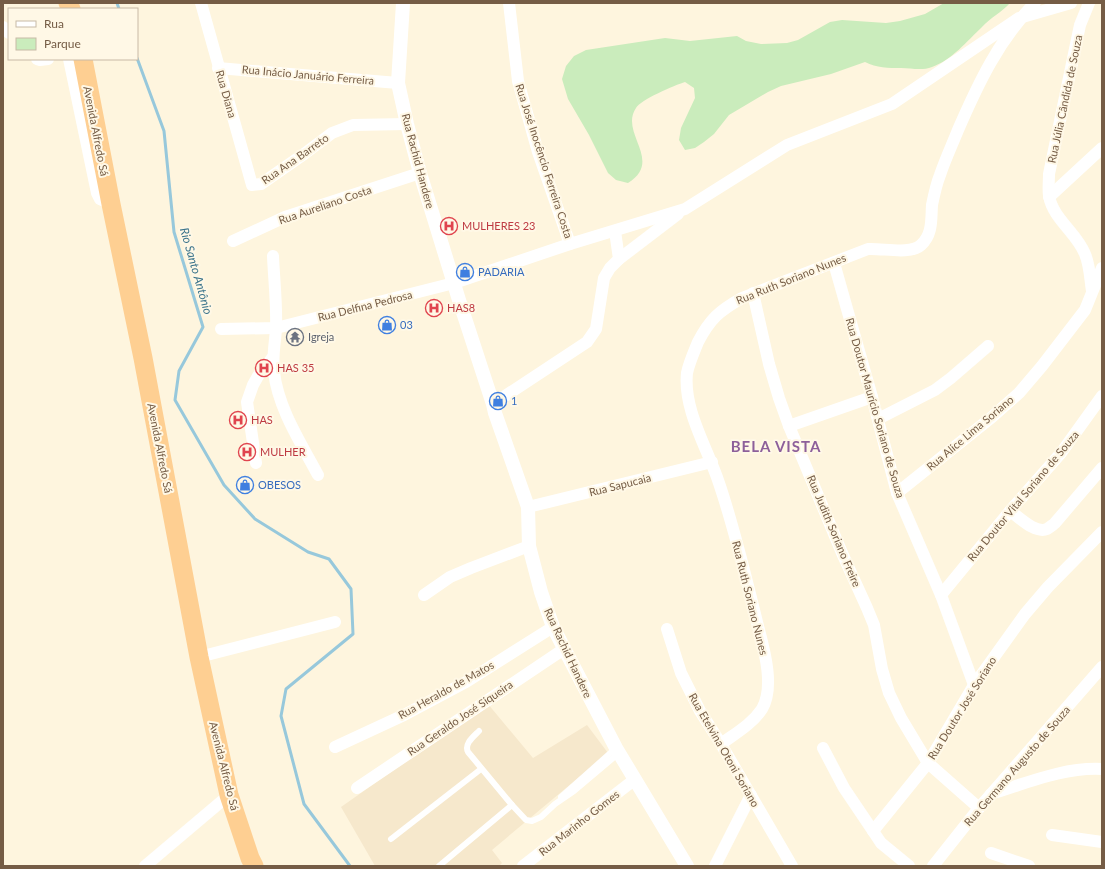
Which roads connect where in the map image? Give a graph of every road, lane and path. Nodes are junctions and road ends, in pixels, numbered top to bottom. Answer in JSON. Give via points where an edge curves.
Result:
{"nodes":[{"id":1,"x":200,"y":3,"type":"edge"},
{"id":2,"x":402,"y":3,"type":"edge"},
{"id":3,"x":1035,"y":3,"type":"edge"},
{"id":4,"x":1071,"y":3,"type":"edge"},
{"id":5,"x":1089,"y":3,"type":"edge"},
{"id":6,"x":511,"y":4,"type":"edge"},
{"id":7,"x":1020,"y":18,"type":"junction"},
{"id":8,"x":69,"y":60,"type":"edge"},
{"id":9,"x":83,"y":60,"type":"edge"},
{"id":10,"x":218,"y":68,"type":"junction"},
{"id":11,"x":398,"y":83,"type":"junction"},
{"id":12,"x":407,"y":124,"type":"junction"},
{"id":13,"x":1102,"y":148,"type":"edge"},
{"id":14,"x":420,"y":173,"type":"junction"},
{"id":15,"x":252,"y":185,"type":"joint"},
{"id":16,"x":1049,"y":198,"type":"junction"},
{"id":17,"x":111,"y":204,"type":"junction"},
{"id":18,"x":684,"y":209,"type":"junction"},
{"id":19,"x":615,"y":231,"type":"junction"},
{"id":20,"x":232,"y":241,"type":"dead end"},
{"id":21,"x":570,"y":244,"type":"junction"},
{"id":22,"x":273,"y":256,"type":"dead end"},
{"id":23,"x":619,"y":259,"type":"junction"},
{"id":24,"x":834,"y":263,"type":"junction"},
{"id":25,"x":1102,"y":268,"type":"edge"},
{"id":26,"x":454,"y":283,"type":"junction"},
{"id":27,"x":753,"y":293,"type":"junction"},
{"id":28,"x":1092,"y":294,"type":"junction"},
{"id":29,"x":276,"y":328,"type":"junction"},
{"id":30,"x":221,"y":330,"type":"dead end"},
{"id":31,"x":988,"y":346,"type":"dead end"},
{"id":32,"x":273,"y":357,"type":"junction"},
{"id":33,"x":1102,"y":396,"type":"edge"},
{"id":34,"x":872,"y":398,"type":"junction"},
{"id":35,"x":493,"y":404,"type":"junction"},
{"id":36,"x":878,"y":419,"type":"junction"},
{"id":37,"x":789,"y":426,"type":"junction"},
{"id":38,"x":712,"y":462,"type":"junction"},
{"id":39,"x":256,"y":463,"type":"dead end"},
{"id":40,"x":1102,"y":468,"type":"edge"},
{"id":41,"x":318,"y":475,"type":"dead end"},
{"id":42,"x":897,"y":493,"type":"junction"},
{"id":43,"x":528,"y":507,"type":"junction"},
{"id":44,"x":1010,"y":511,"type":"junction"},
{"id":45,"x":1102,"y":532,"type":"edge"},
{"id":46,"x":530,"y":546,"type":"junction"},
{"id":47,"x":424,"y":595,"type":"dead end"},
{"id":48,"x":942,"y":595,"type":"junction"},
{"id":49,"x":335,"y":622,"type":"dead end"},
{"id":50,"x":553,"y":626,"type":"junction"},
{"id":51,"x":666,"y":629,"type":"dead end"},
{"id":52,"x":564,"y":649,"type":"junction"},
{"id":53,"x":199,"y":657,"type":"junction"},
{"id":54,"x":1102,"y":667,"type":"edge"},
{"id":55,"x":974,"y":685,"type":"junction"},
{"id":56,"x":479,"y":731,"type":"dead end"},
{"id":57,"x":721,"y":744,"type":"junction"},
{"id":58,"x":335,"y":747,"type":"dead end"},
{"id":59,"x":823,"y":748,"type":"dead end"},
{"id":60,"x":617,"y":751,"type":"junction"},
{"id":61,"x":928,"y":763,"type":"junction"},
{"id":62,"x":481,"y":769,"type":"junction"},
{"id":63,"x":1102,"y":770,"type":"edge"},
{"id":64,"x":634,"y":780,"type":"junction"},
{"id":65,"x":357,"y":788,"type":"dead end"},
{"id":66,"x":229,"y":795,"type":"junction"},
{"id":67,"x":751,"y":795,"type":"junction"},
{"id":68,"x":990,"y":795,"type":"junction"},
{"id":69,"x":512,"y":805,"type":"junction"},
{"id":70,"x":978,"y":808,"type":"junction"},
{"id":71,"x":873,"y":831,"type":"junction"},
{"id":72,"x":1052,"y":835,"type":"dead end"},
{"id":73,"x":243,"y":836,"type":"junction"},
{"id":74,"x":391,"y":839,"type":"dead end"},
{"id":75,"x":1102,"y":842,"type":"edge"},
{"id":76,"x":991,"y":853,"type":"dead end"},
{"id":77,"x":145,"y":866,"type":"edge"},
{"id":78,"x":254,"y":866,"type":"edge"},
{"id":79,"x":262,"y":866,"type":"edge"},
{"id":80,"x":439,"y":866,"type":"edge"},
{"id":81,"x":523,"y":866,"type":"edge"},
{"id":82,"x":687,"y":866,"type":"edge"},
{"id":83,"x":715,"y":866,"type":"edge"},
{"id":84,"x":792,"y":866,"type":"edge"},
{"id":85,"x":909,"y":866,"type":"edge"},
{"id":86,"x":933,"y":866,"type":"edge"},
{"id":87,"x":1029,"y":866,"type":"edge"}],
"edges":[{"from":1,"to":10,"type":"street","name":"Rua Diana"},
{"from":2,"to":11,"type":"street","name":"Rua Rachid Handere"},
{"from":3,"to":7,"type":"street","name":"Rua Ruth Soriano Nunes"},
{"from":4,"to":7,"type":"street"},
{"from":5,"to":16,"type":"street","name":"Rua Júlia Cândida de Souza","via":[[1074,50],[1049,174]]},
{"from":6,"to":21,"type":"street","name":"Rua José Inocêncio Ferreira Costa","via":[[518,81],[538,152]]},
{"from":7,"to":18,"type":"street","via":[[892,104],[787,145]]},
{"from":7,"to":24,"type":"street","name":"Rua Ruth Soriano Nunes","via":[[980,82],[946,159],[935,190],[928,236],[921,245],[913,249],[868,249]]},
{"from":8,"to":17,"type":"street","via":[[97,193],[100,199]]},
{"from":9,"to":17,"type":"highway","name":"Avenida Alfredo Sá"},
{"from":10,"to":11,"type":"street","name":"Rua Inácio Januário Ferreira"},
{"from":10,"to":15,"type":"street","name":"Rua Diana"},
{"from":11,"to":12,"type":"street","name":"Rua Rachid Handere"},
{"from":12,"to":14,"type":"street","name":"Rua Rachid Handere"},
{"from":12,"to":15,"type":"street","name":"Rua Ana Barreto","via":[[353,125],[332,132],[261,184]]},
{"from":13,"to":16,"type":"street"},
{"from":14,"to":20,"type":"street","name":"Rua Aureliano Costa","via":[[286,218]]},
{"from":14,"to":26,"type":"street","name":"Rua Rachid Handere"},
{"from":16,"to":28,"type":"street","via":[[1085,254]]},
{"from":17,"to":53,"type":"highway","name":"Avenida Alfredo Sá","via":[[143,358]]},
{"from":18,"to":19,"type":"street","name":"Rua Delfina Pedrosa"},
{"from":18,"to":23,"type":"street"},
{"from":19,"to":21,"type":"street","name":"Rua Delfina Pedrosa"},
{"from":19,"to":23,"type":"street"},
{"from":21,"to":26,"type":"street","name":"Rua Delfina Pedrosa"},
{"from":22,"to":29,"type":"street"},
{"from":23,"to":35,"type":"street","via":[[604,278],[596,329],[587,342]]},
{"from":24,"to":27,"type":"street","name":"Rua Ruth Soriano Nunes"},
{"from":24,"to":34,"type":"street","name":"Rua Doutor Maurício Soriano de Souza"},
{"from":25,"to":28,"type":"street","name":"Rua Alice Lima Soriano"},
{"from":26,"to":29,"type":"street","name":"Rua Delfina Pedrosa"},
{"from":26,"to":35,"type":"street","name":"Rua Rachid Handere"},
{"from":27,"to":37,"type":"street","name":"Rua Judith Soriano Freire","via":[[769,364]]},
{"from":27,"to":38,"type":"street","name":"Rua Ruth Soriano Nunes","via":[[728,305],[707,325],[693,352],[687,374],[688,395],[695,424]]},
{"from":28,"to":42,"type":"street","name":"Rua Alice Lima Soriano","via":[[1072,329],[1018,393]]},
{"from":29,"to":30,"type":"street","name":"Rua Delfina Pedrosa"},
{"from":29,"to":32,"type":"street"},
{"from":31,"to":36,"type":"street","via":[[935,390]]},
{"from":32,"to":39,"type":"street","via":[[258,376],[247,402]]},
{"from":32,"to":41,"type":"street","via":[[274,372],[286,412]]},
{"from":33,"to":44,"type":"street","name":"Rua Doutor Vital Soriano de Souza","via":[[1061,454]]},
{"from":34,"to":36,"type":"street","name":"Rua Doutor Maurício Soriano de Souza"},
{"from":34,"to":37,"type":"street"},
{"from":35,"to":43,"type":"street","name":"Rua Rachid Handere"},
{"from":36,"to":42,"type":"street","name":"Rua Doutor Maurício Soriano de Souza"},
{"from":37,"to":61,"type":"street","name":"Rua Judith Soriano Freire","via":[[868,608],[889,693]]},
{"from":38,"to":43,"type":"street","name":"Rua Sapucaia"},
{"from":38,"to":57,"type":"street","name":"Rua Ruth Soriano Nunes","via":[[732,526],[764,650],[769,689],[762,708],[751,723]]},
{"from":40,"to":44,"type":"street","via":[[1055,523],[1047,528],[1040,530]]},
{"from":42,"to":48,"type":"street","name":"Rua Doutor Maurício Soriano de Souza"},
{"from":43,"to":46,"type":"street","name":"Rua Rachid Handere"},
{"from":44,"to":48,"type":"street","name":"Rua Doutor Vital Soriano de Souza"},
{"from":45,"to":55,"type":"street","name":"Rua Doutor José Soriano","via":[[1048,587]]},
{"from":46,"to":47,"type":"street","via":[[450,577]]},
{"from":46,"to":50,"type":"street","name":"Rua Rachid Handere","via":[[541,592]]},
{"from":48,"to":55,"type":"street","name":"Rua Doutor Maurício Soriano de Souza"},
{"from":49,"to":53,"type":"street"},
{"from":50,"to":52,"type":"street","name":"Rua Rachid Handere"},
{"from":50,"to":58,"type":"street","name":"Rua Heraldo de Matos","via":[[466,682],[404,715]]},
{"from":51,"to":57,"type":"street","name":"Rua Etelvina Otoni Soriano","via":[[682,673],[700,711]]},
{"from":52,"to":60,"type":"street","name":"Rua Rachid Handere"},
{"from":52,"to":65,"type":"street","name":"Rua Geraldo José Siqueira"},
{"from":53,"to":66,"type":"highway","name":"Avenida Alfredo Sá"},
{"from":54,"to":68,"type":"street","name":"Rua Germano Augusto de Souza"},
{"from":55,"to":61,"type":"street","name":"Rua Doutor José Soriano"},
{"from":56,"to":62,"type":"lane","via":[[466,748]]},
{"from":57,"to":67,"type":"street","name":"Rua Etelvina Otoni Soriano"},
{"from":59,"to":71,"type":"street","via":[[844,788]]},
{"from":60,"to":64,"type":"street","name":"Rua Rachid Handere"},
{"from":60,"to":69,"type":"lane","via":[[574,791],[541,817],[532,821],[526,820]]},
{"from":61,"to":70,"type":"street","name":"Rua Judith Soriano Freire"},
{"from":61,"to":71,"type":"street","name":"Rua Doutor José Soriano"},
{"from":62,"to":69,"type":"lane"},
{"from":62,"to":74,"type":"lane"},
{"from":63,"to":68,"type":"street","via":[[1061,773]]},
{"from":64,"to":81,"type":"street","name":"Rua Marinho Gomes"},
{"from":64,"to":82,"type":"street","name":"Rua Rachid Handere"},
{"from":66,"to":73,"type":"highway","name":"Avenida Alfredo Sá"},
{"from":66,"to":77,"type":"street"},
{"from":67,"to":83,"type":"street"},
{"from":67,"to":84,"type":"street","name":"Rua Etelvina Otoni Soriano"},
{"from":68,"to":70,"type":"street","name":"Rua Germano Augusto de Souza"},
{"from":69,"to":80,"type":"lane"},
{"from":70,"to":86,"type":"street","name":"Rua Germano Augusto de Souza"},
{"from":71,"to":85,"type":"street","via":[[881,843]]},
{"from":72,"to":75,"type":"street"},
{"from":73,"to":78,"type":"highway","name":"Avenida Alfredo Sá"},
{"from":73,"to":79,"type":"highway","name":"Avenida Alfredo Sá"},
{"from":76,"to":87,"type":"street"}]}
